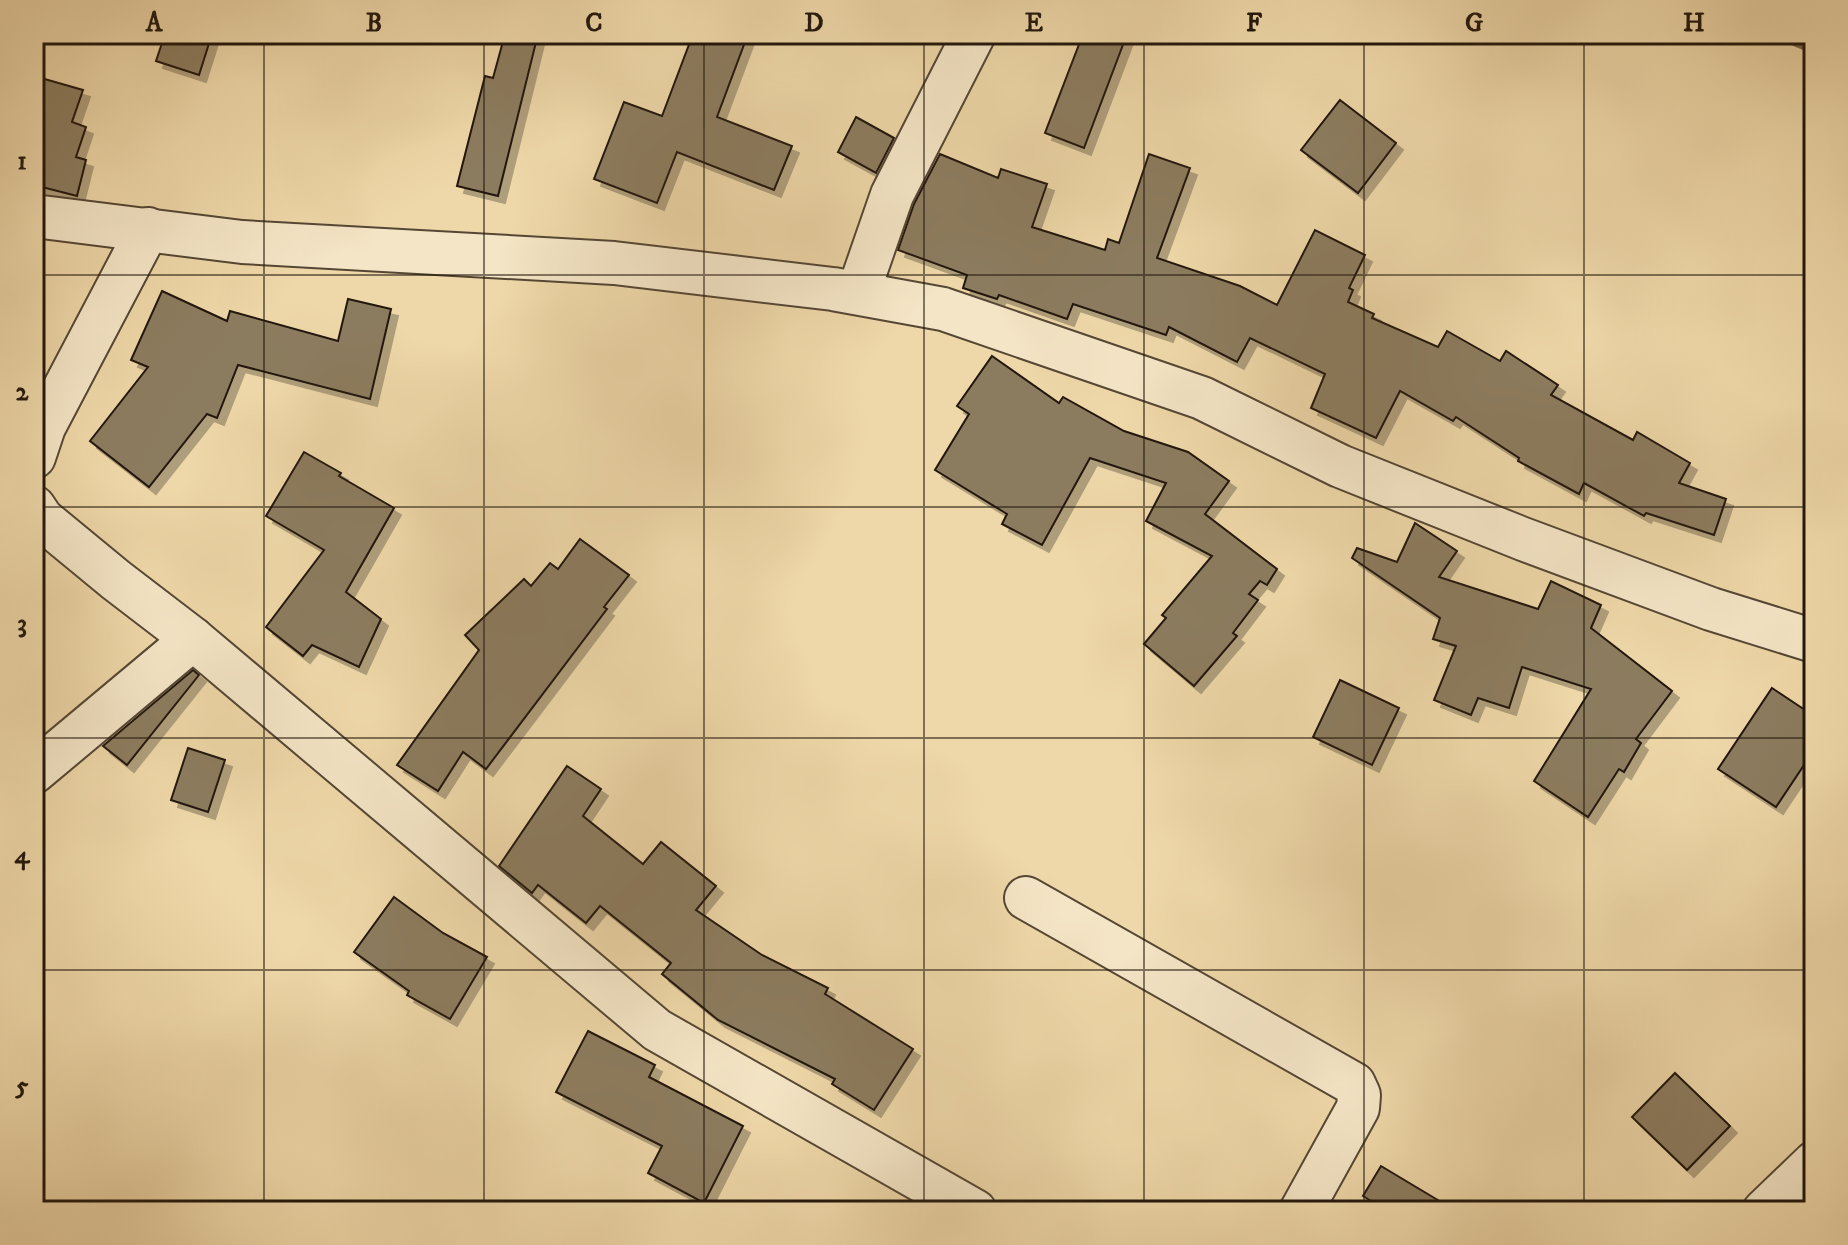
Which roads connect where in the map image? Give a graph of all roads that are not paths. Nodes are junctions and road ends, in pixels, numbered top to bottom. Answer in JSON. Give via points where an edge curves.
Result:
{"nodes":[{"id":1,"x":974,"y":34,"type":"edge"},
{"id":2,"x":34,"y":216,"type":"edge"},
{"id":3,"x":148,"y":229,"type":"junction"},
{"id":4,"x":858,"y":293,"type":"junction"},
{"id":5,"x":34,"y":457,"type":"edge"},
{"id":6,"x":34,"y":507,"type":"edge"},
{"id":7,"x":193,"y":639,"type":"junction"},
{"id":8,"x":1814,"y":641,"type":"edge"},
{"id":9,"x":34,"y":772,"type":"edge"},
{"id":10,"x":1026,"y":898,"type":"dead end"},
{"id":11,"x":1814,"y":1163,"type":"edge"},
{"id":12,"x":975,"y":1211,"type":"edge"},
{"id":13,"x":1301,"y":1211,"type":"edge"},
{"id":14,"x":1764,"y":1211,"type":"edge"}],
"edges":[{"from":1,"to":4,"type":"street","via":[[892,195]]},
{"from":2,"to":3,"type":"street"},
{"from":3,"to":4,"type":"street","via":[[242,242],[614,263]]},
{"from":3,"to":5,"type":"street","via":[[44,427]]},
{"from":4,"to":8,"type":"street","via":[[943,309],[1202,398],[1340,466],[1523,539]]},
{"from":6,"to":7,"type":"street","via":[[67,540]]},
{"from":7,"to":9,"type":"street"},
{"from":7,"to":12,"type":"street","via":[[657,1030]]},
{"from":10,"to":13,"type":"street","via":[[1354,1084],[1358,1108]]},
{"from":11,"to":14,"type":"street"}]}
